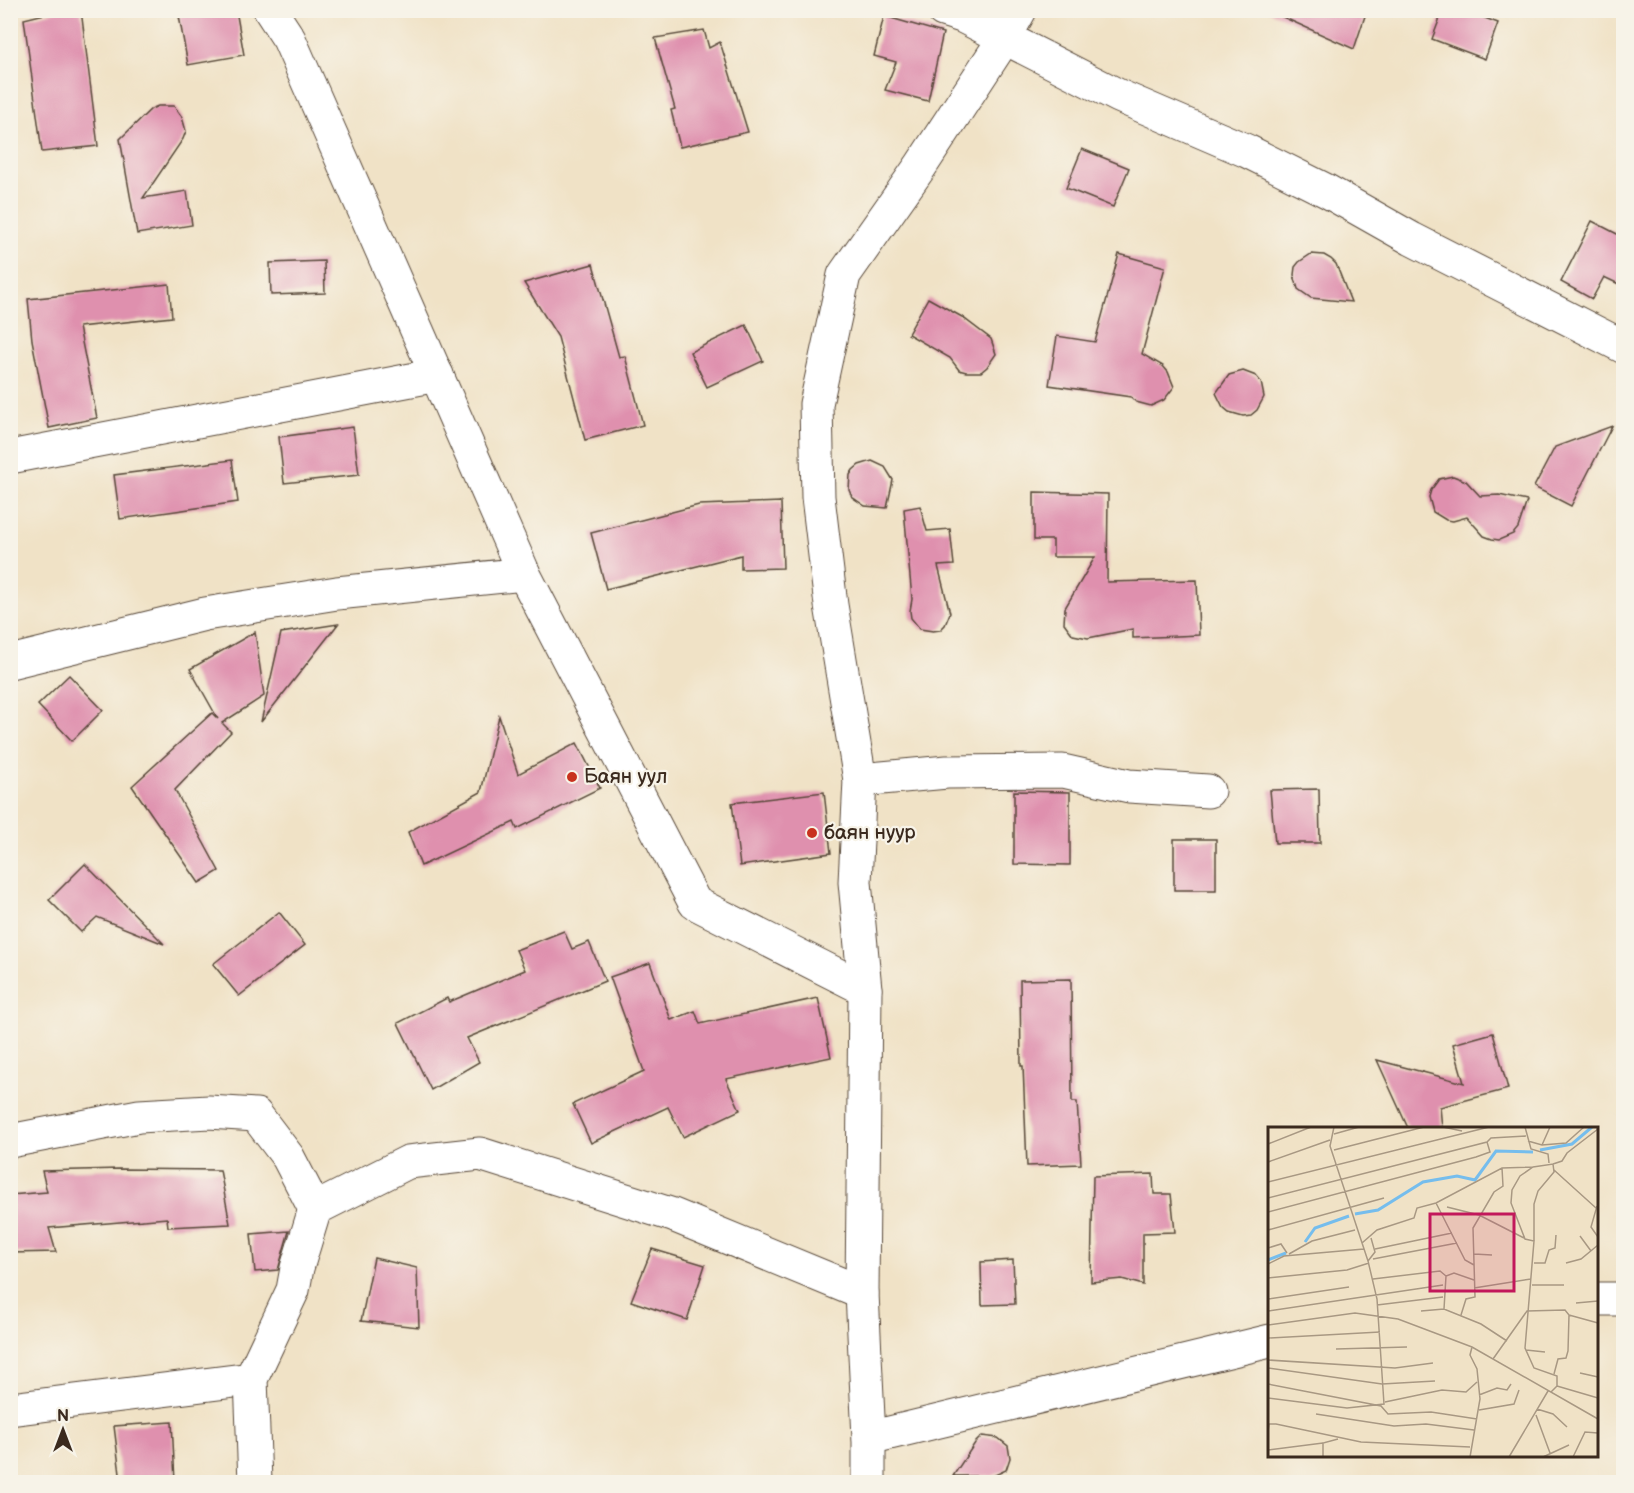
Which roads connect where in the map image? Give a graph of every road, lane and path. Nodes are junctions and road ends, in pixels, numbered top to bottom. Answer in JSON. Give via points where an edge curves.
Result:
{"nodes":[{"id":1,"x":270,"y":10,"type":"edge"},
{"id":2,"x":943,"y":10,"type":"edge"},
{"id":3,"x":1020,"y":10,"type":"edge"},
{"id":4,"x":1004,"y":39,"type":"junction"},
{"id":5,"x":1623,"y":347,"type":"edge"},
{"id":6,"x":437,"y":375,"type":"junction"},
{"id":7,"x":10,"y":457,"type":"edge"},
{"id":8,"x":524,"y":574,"type":"junction"},
{"id":9,"x":10,"y":662,"type":"edge"},
{"id":10,"x":860,"y":780,"type":"junction"},
{"id":11,"x":1208,"y":791,"type":"dead end"},
{"id":12,"x":866,"y":989,"type":"junction"},
{"id":13,"x":10,"y":1141,"type":"edge"},
{"id":14,"x":315,"y":1209,"type":"junction"},
{"id":15,"x":862,"y":1293,"type":"junction"},
{"id":16,"x":1598,"y":1299,"type":"edge"},
{"id":17,"x":1623,"y":1299,"type":"edge"},
{"id":18,"x":1268,"y":1341,"type":"edge"},
{"id":19,"x":251,"y":1379,"type":"junction"},
{"id":20,"x":10,"y":1409,"type":"edge"},
{"id":21,"x":869,"y":1437,"type":"junction"},
{"id":22,"x":255,"y":1482,"type":"edge"},
{"id":23,"x":869,"y":1482,"type":"edge"}],
"edges":[{"from":1,"to":6,"type":"street","via":[[289,39]]},
{"from":2,"to":4,"type":"street"},
{"from":3,"to":4,"type":"street"},
{"from":4,"to":5,"type":"street","via":[[1119,96],[1247,151]]},
{"from":4,"to":10,"type":"street","via":[[844,275],[816,404],[818,498]]},
{"from":6,"to":7,"type":"street"},
{"from":6,"to":8,"type":"street"},
{"from":8,"to":9,"type":"street","via":[[337,593],[205,614]]},
{"from":8,"to":12,"type":"street","via":[[695,903]]},
{"from":10,"to":11,"type":"street","via":[[947,772],[1063,771],[1129,786]]},
{"from":10,"to":12,"type":"street","via":[[855,882]]},
{"from":12,"to":15,"type":"street"},
{"from":13,"to":14,"type":"street","via":[[139,1116],[209,1112],[256,1115],[288,1157]]},
{"from":14,"to":15,"type":"street","via":[[408,1162],[480,1154],[673,1215]]},
{"from":14,"to":19,"type":"street","via":[[293,1290]]},
{"from":15,"to":21,"type":"street"},
{"from":16,"to":17,"type":"street"},
{"from":18,"to":21,"type":"street"},
{"from":19,"to":20,"type":"street"},
{"from":19,"to":22,"type":"street"},
{"from":21,"to":23,"type":"street"}]}
